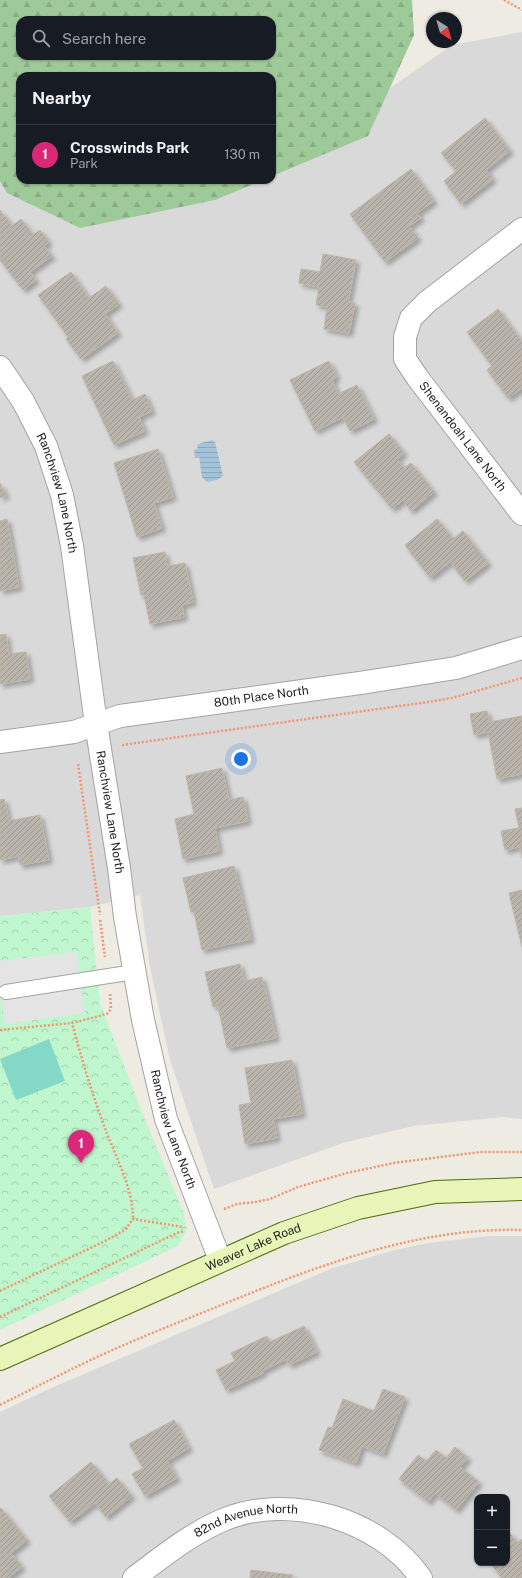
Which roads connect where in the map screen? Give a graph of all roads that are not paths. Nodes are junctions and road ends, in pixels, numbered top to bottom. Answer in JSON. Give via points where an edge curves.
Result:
{"nodes":[{"id":1,"x":522,"y":229,"type":"edge"},
{"id":2,"x":0,"y":367,"type":"edge"},
{"id":3,"x":522,"y":514,"type":"edge"},
{"id":4,"x":522,"y":648,"type":"edge"},
{"id":5,"x":96,"y":724,"type":"junction"},
{"id":6,"x":0,"y":742,"type":"edge"},
{"id":7,"x":134,"y":972,"type":"junction"},
{"id":8,"x":6,"y":992,"type":"dead end"},
{"id":9,"x":522,"y":1189,"type":"edge"},
{"id":10,"x":220,"y":1260,"type":"junction"},
{"id":11,"x":0,"y":1359,"type":"edge"},
{"id":12,"x":134,"y":1578,"type":"edge"},
{"id":13,"x":421,"y":1578,"type":"edge"}],
"edges":[{"from":1,"to":3,"type":"street","name":"Shenandoah Lane North","via":[[427,302],[411,318],[405,337],[406,359],[417,377]]},
{"from":2,"to":5,"type":"street","name":"Ranchview Lane North","via":[[23,401],[46,446],[62,494],[72,546]]},
{"from":4,"to":5,"type":"street","name":"80th Place North","via":[[456,668],[120,716]]},
{"from":5,"to":6,"type":"street","name":"80th Place North","via":[[74,732]]},
{"from":5,"to":7,"type":"street","name":"Ranchview Lane North"},
{"from":7,"to":8,"type":"lane"},
{"from":7,"to":10,"type":"street","name":"Ranchview Lane North","via":[[166,1119]]},
{"from":9,"to":10,"type":"main road","name":"Weaver Lake Road","via":[[435,1192],[358,1208],[284,1233]]},
{"from":10,"to":11,"type":"main road","name":"Weaver Lake Road"},
{"from":12,"to":13,"type":"street","name":"82nd Avenue North","via":[[192,1536],[223,1520],[251,1511],[297,1510],[331,1516],[370,1532],[398,1552]]}]}
